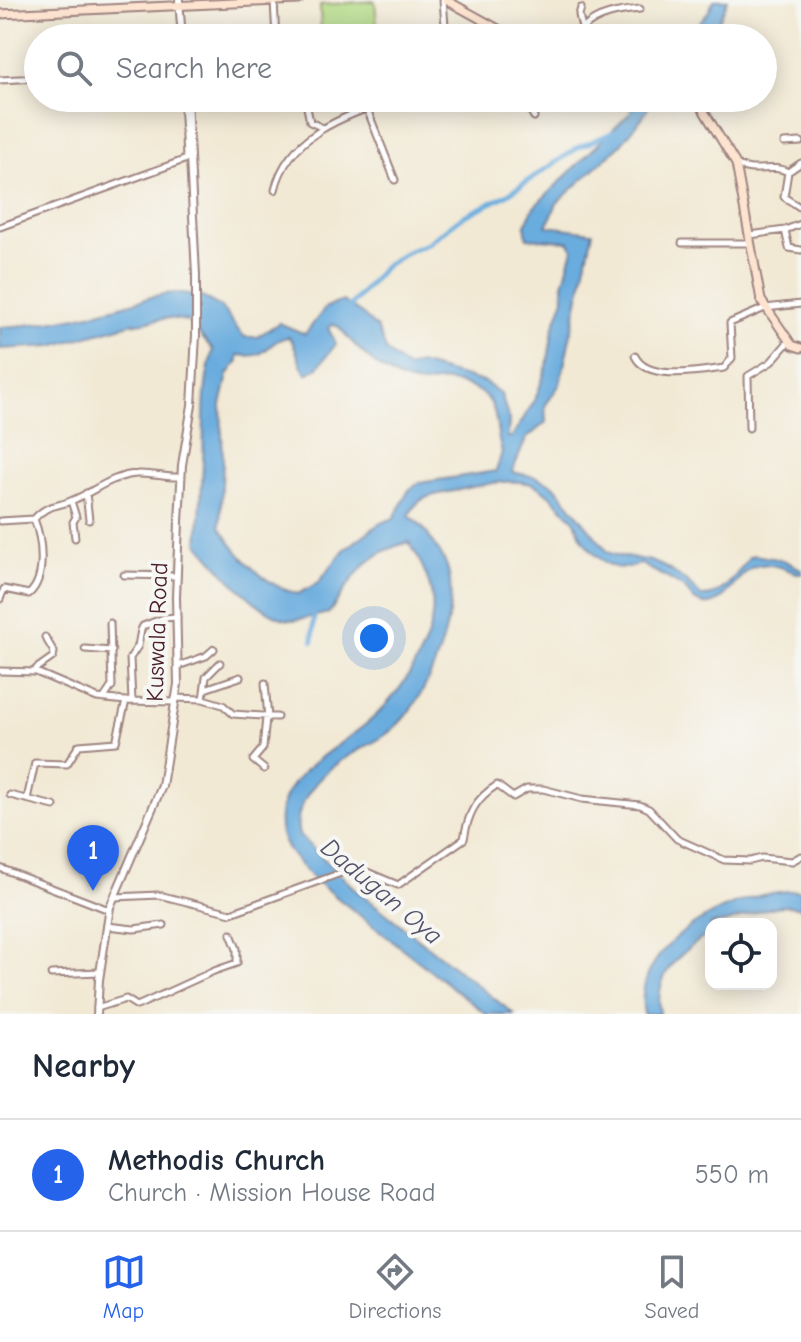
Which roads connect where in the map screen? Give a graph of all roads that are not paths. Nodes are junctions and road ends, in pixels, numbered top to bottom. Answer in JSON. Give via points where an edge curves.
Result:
{"nodes":[{"id":1,"x":299,"y":0,"type":"edge"},
{"id":2,"x":444,"y":0,"type":"edge"},
{"id":3,"x":274,"y":1,"type":"edge"},
{"id":4,"x":179,"y":2,"type":"edge"},
{"id":5,"x":581,"y":8,"type":"dead end"},
{"id":6,"x":640,"y":9,"type":"dead end"},
{"id":7,"x":0,"y":14,"type":"edge"},
{"id":8,"x":181,"y":24,"type":"edge"},
{"id":9,"x":275,"y":24,"type":"edge"},
{"id":10,"x":445,"y":24,"type":"edge"},
{"id":11,"x":489,"y":24,"type":"edge"},
{"id":12,"x":582,"y":24,"type":"edge"},
{"id":13,"x":590,"y":24,"type":"edge"},
{"id":14,"x":24,"y":79,"type":"edge"},
{"id":15,"x":0,"y":80,"type":"edge"},
{"id":16,"x":185,"y":112,"type":"edge"},
{"id":17,"x":186,"y":112,"type":"edge"},
{"id":18,"x":308,"y":112,"type":"edge"},
{"id":19,"x":360,"y":112,"type":"edge"},
{"id":20,"x":368,"y":112,"type":"edge"},
{"id":21,"x":531,"y":112,"type":"edge"},
{"id":22,"x":704,"y":112,"type":"edge"},
{"id":23,"x":534,"y":117,"type":"dead end"},
{"id":24,"x":323,"y":128,"type":"junction"},
{"id":25,"x":801,"y":142,"type":"edge"},
{"id":26,"x":784,"y":143,"type":"dead end"},
{"id":27,"x":801,"y":163,"type":"edge"},
{"id":28,"x":736,"y":164,"type":"junction"},
{"id":29,"x":788,"y":172,"type":"junction"},
{"id":30,"x":395,"y":180,"type":"dead end"},
{"id":31,"x":275,"y":190,"type":"dead end"},
{"id":32,"x":801,"y":208,"type":"edge"},
{"id":33,"x":801,"y":224,"type":"edge"},
{"id":34,"x":0,"y":227,"type":"edge"},
{"id":35,"x":785,"y":230,"type":"junction"},
{"id":36,"x":750,"y":239,"type":"junction"},
{"id":37,"x":682,"y":243,"type":"dead end"},
{"id":38,"x":801,"y":250,"type":"edge"},
{"id":39,"x":801,"y":304,"type":"edge"},
{"id":40,"x":765,"y":308,"type":"junction"},
{"id":41,"x":789,"y":341,"type":"junction"},
{"id":42,"x":801,"y":348,"type":"edge"},
{"id":43,"x":635,"y":356,"type":"dead end"},
{"id":44,"x":749,"y":428,"type":"dead end"},
{"id":45,"x":181,"y":477,"type":"junction"},
{"id":46,"x":86,"y":493,"type":"junction"},
{"id":47,"x":71,"y":501,"type":"junction"},
{"id":48,"x":34,"y":519,"type":"junction"},
{"id":49,"x":89,"y":520,"type":"dead end"},
{"id":50,"x":0,"y":521,"type":"edge"},
{"id":51,"x":75,"y":538,"type":"dead end"},
{"id":52,"x":124,"y":575,"type":"dead end"},
{"id":53,"x":177,"y":576,"type":"junction"},
{"id":54,"x":0,"y":599,"type":"edge"},
{"id":55,"x":177,"y":617,"type":"junction"},
{"id":56,"x":110,"y":623,"type":"dead end"},
{"id":57,"x":45,"y":637,"type":"dead end"},
{"id":58,"x":85,"y":649,"type":"dead end"},
{"id":59,"x":214,"y":649,"type":"dead end"},
{"id":60,"x":112,"y":651,"type":"junction"},
{"id":61,"x":220,"y":663,"type":"dead end"},
{"id":62,"x":178,"y":666,"type":"junction"},
{"id":63,"x":0,"y":671,"type":"edge"},
{"id":64,"x":36,"y":672,"type":"junction"},
{"id":65,"x":240,"y":677,"type":"dead end"},
{"id":66,"x":265,"y":683,"type":"dead end"},
{"id":67,"x":205,"y":689,"type":"junction"},
{"id":68,"x":103,"y":698,"type":"junction"},
{"id":69,"x":203,"y":699,"type":"junction"},
{"id":70,"x":175,"y":700,"type":"junction"},
{"id":71,"x":129,"y":701,"type":"junction"},
{"id":72,"x":277,"y":717,"type":"dead end"},
{"id":73,"x":267,"y":718,"type":"junction"},
{"id":74,"x":264,"y":769,"type":"dead end"},
{"id":75,"x":10,"y":795,"type":"dead end"},
{"id":76,"x":27,"y":799,"type":"junction"},
{"id":77,"x":54,"y":806,"type":"dead end"},
{"id":78,"x":801,"y":856,"type":"edge"},
{"id":79,"x":0,"y":868,"type":"edge"},
{"id":80,"x":114,"y":897,"type":"junction"},
{"id":81,"x":109,"y":910,"type":"junction"},
{"id":82,"x":164,"y":925,"type":"dead end"},
{"id":83,"x":107,"y":926,"type":"junction"},
{"id":84,"x":231,"y":934,"type":"dead end"},
{"id":85,"x":100,"y":972,"type":"junction"},
{"id":86,"x":51,"y":974,"type":"dead end"},
{"id":87,"x":97,"y":1011,"type":"edge"}],
"edges":[{"from":1,"to":3,"type":"main road"},
{"from":2,"to":10,"type":"street"},
{"from":2,"to":11,"type":"main road"},
{"from":3,"to":4,"type":"main road"},
{"from":3,"to":9,"type":"street"},
{"from":4,"to":7,"type":"main road"},
{"from":4,"to":8,"type":"street"},
{"from":5,"to":12,"type":"street"},
{"from":6,"to":13,"type":"street"},
{"from":14,"to":15,"type":"street"},
{"from":16,"to":34,"type":"street","via":[[184,160]]},
{"from":17,"to":45,"type":"street","name":"Kuswala Road","via":[[196,335]]},
{"from":18,"to":24,"type":"street","via":[[310,122]]},
{"from":19,"to":24,"type":"street"},
{"from":20,"to":30,"type":"street"},
{"from":21,"to":23,"type":"street"},
{"from":22,"to":28,"type":"main road"},
{"from":24,"to":31,"type":"street","via":[[294,152]]},
{"from":25,"to":26,"type":"street"},
{"from":27,"to":29,"type":"street"},
{"from":28,"to":29,"type":"street"},
{"from":28,"to":36,"type":"main road"},
{"from":29,"to":32,"type":"street","via":[[784,197]]},
{"from":33,"to":35,"type":"street"},
{"from":35,"to":36,"type":"street"},
{"from":35,"to":38,"type":"street","via":[[789,248]]},
{"from":36,"to":37,"type":"street"},
{"from":36,"to":40,"type":"main road"},
{"from":39,"to":40,"type":"street"},
{"from":40,"to":41,"type":"main road"},
{"from":40,"to":43,"type":"street","via":[[730,323],[732,358],[724,368],[663,372],[648,369]]},
{"from":41,"to":42,"type":"main road"},
{"from":41,"to":44,"type":"street","via":[[771,362],[748,376]]},
{"from":45,"to":46,"type":"street","via":[[134,474]]},
{"from":45,"to":53,"type":"street","name":"Kuswala Road"},
{"from":46,"to":47,"type":"street"},
{"from":46,"to":49,"type":"street"},
{"from":47,"to":48,"type":"street","via":[[43,509]]},
{"from":47,"to":51,"type":"street"},
{"from":48,"to":50,"type":"street"},
{"from":48,"to":54,"type":"street","via":[[40,545],[36,585],[29,594],[4,589]]},
{"from":52,"to":53,"type":"street"},
{"from":53,"to":55,"type":"street","name":"Kuswala Road"},
{"from":55,"to":62,"type":"street","name":"Kuswala Road"},
{"from":55,"to":71,"type":"street","via":[[143,626],[130,658]]},
{"from":56,"to":60,"type":"street"},
{"from":57,"to":64,"type":"street","via":[[53,657]]},
{"from":58,"to":60,"type":"street"},
{"from":59,"to":62,"type":"street"},
{"from":60,"to":68,"type":"street","via":[[112,686]]},
{"from":61,"to":67,"type":"street","via":[[206,677]]},
{"from":62,"to":70,"type":"street","name":"Kuswala Road"},
{"from":63,"to":64,"type":"street"},
{"from":64,"to":68,"type":"street"},
{"from":65,"to":67,"type":"street"},
{"from":66,"to":73,"type":"street"},
{"from":67,"to":69,"type":"street"},
{"from":68,"to":71,"type":"street"},
{"from":69,"to":70,"type":"street"},
{"from":69,"to":73,"type":"street","via":[[233,714]]},
{"from":70,"to":71,"type":"street"},
{"from":70,"to":80,"type":"street","name":"Kuswala Road","via":[[162,786]]},
{"from":71,"to":76,"type":"street","via":[[116,742],[79,745],[67,764],[35,763]]},
{"from":72,"to":73,"type":"street"},
{"from":73,"to":74,"type":"street","via":[[263,748],[253,760]]},
{"from":75,"to":76,"type":"street"},
{"from":76,"to":77,"type":"street"},
{"from":78,"to":80,"type":"street","via":[[792,861],[724,860],[677,839],[640,805],[543,789],[527,789],[513,797],[497,785],[473,804],[464,839],[398,885],[352,869],[231,913],[159,895]]},
{"from":79,"to":81,"type":"street"},
{"from":80,"to":81,"type":"street","name":"Kuswala Road"},
{"from":81,"to":83,"type":"street","name":"Kuswala Road"},
{"from":82,"to":83,"type":"street"},
{"from":83,"to":85,"type":"street","name":"Kuswala Road"},
{"from":84,"to":87,"type":"street","via":[[237,963],[137,1006],[126,999]]},
{"from":85,"to":86,"type":"street"},
{"from":85,"to":87,"type":"street","name":"Kuswala Road"}]}
